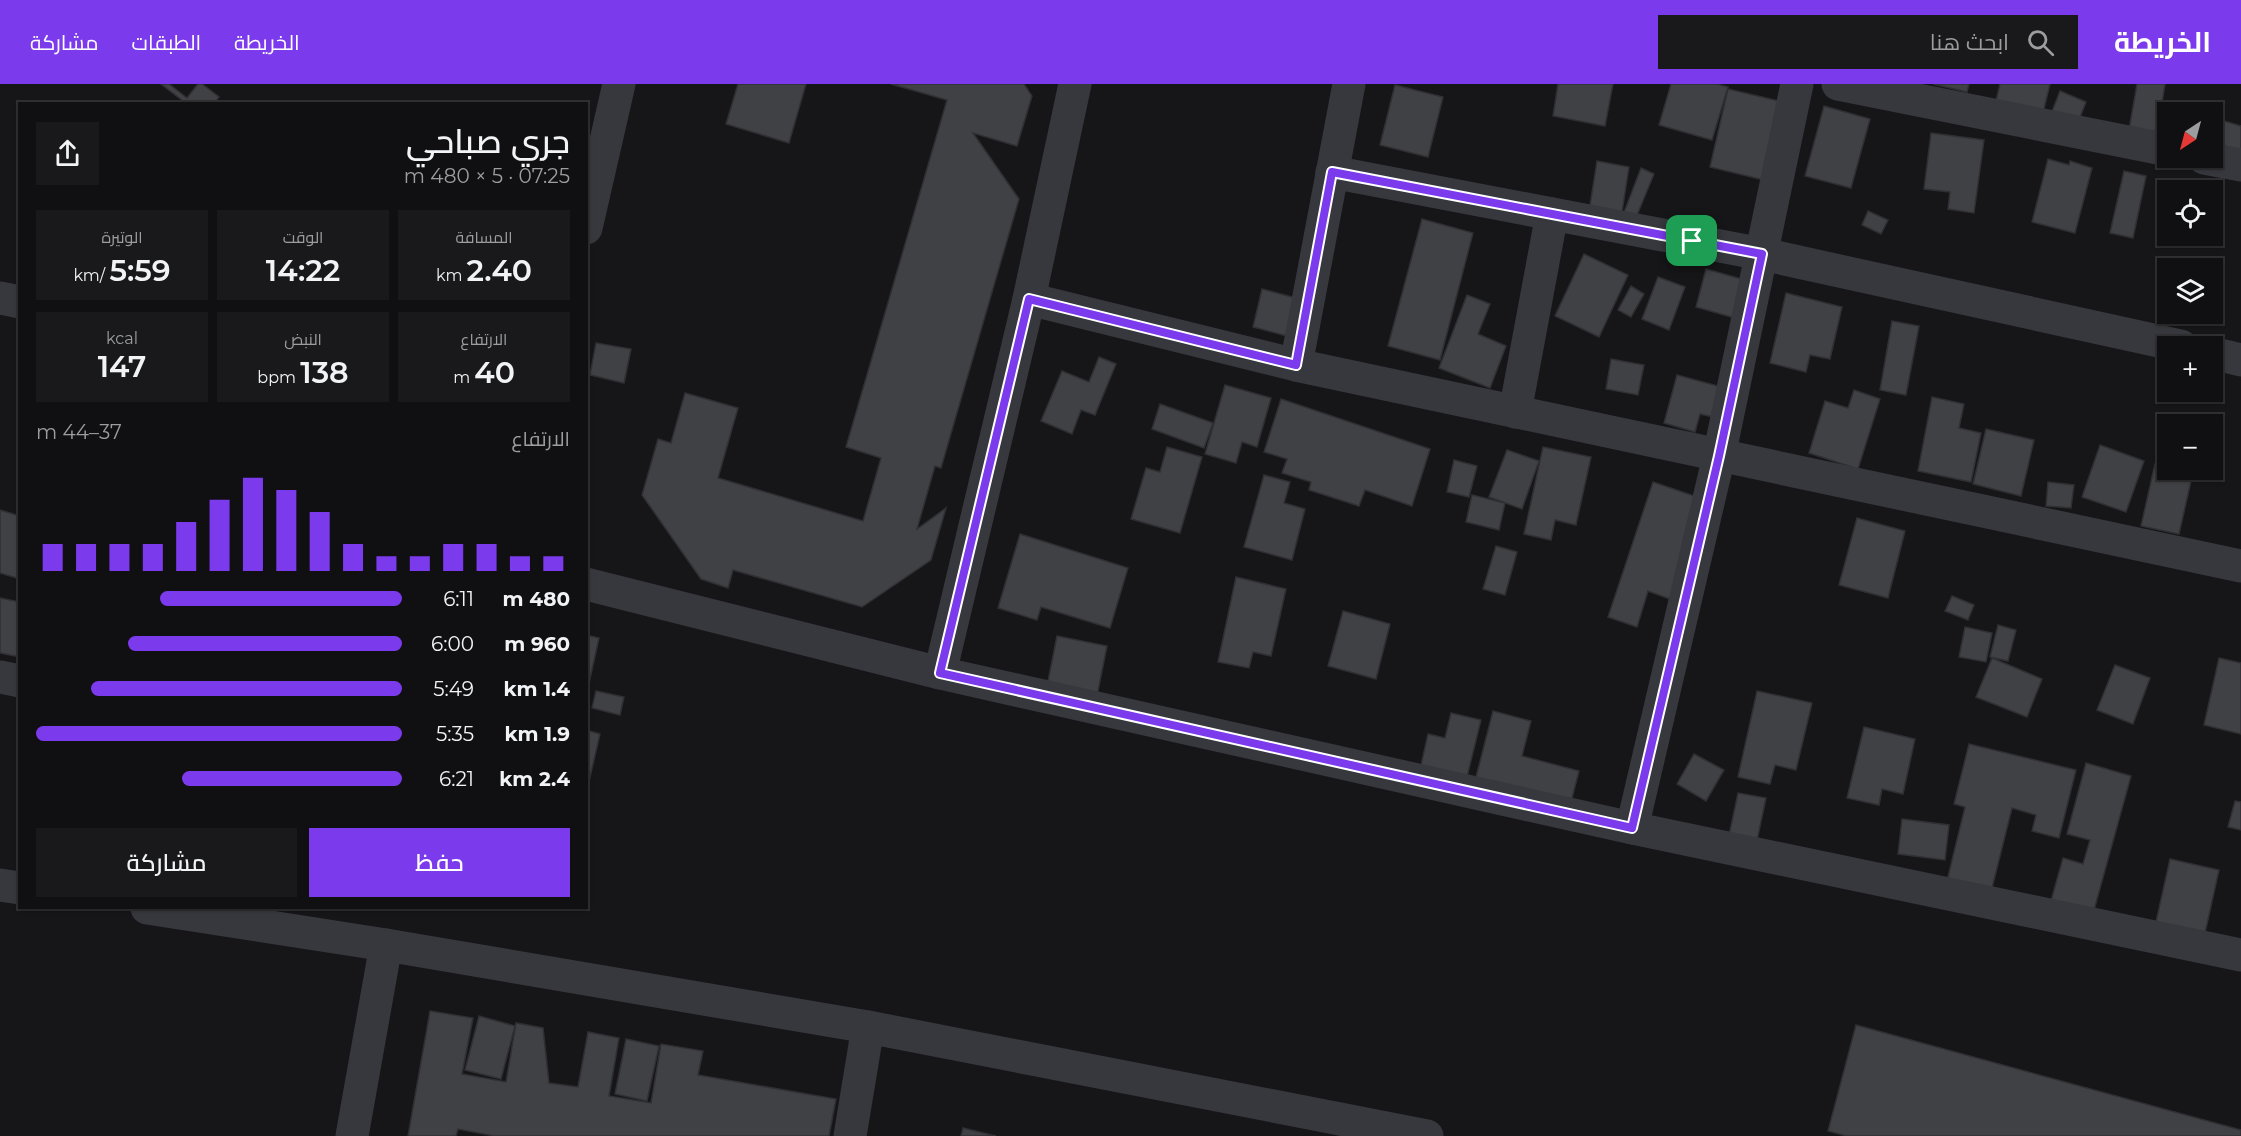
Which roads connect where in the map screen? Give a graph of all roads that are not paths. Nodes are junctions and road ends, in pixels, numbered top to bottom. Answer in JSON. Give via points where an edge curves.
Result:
{"nodes":[{"id":1,"x":619,"y":84,"type":"edge"},
{"id":2,"x":1075,"y":84,"type":"edge"},
{"id":3,"x":1349,"y":84,"type":"edge"},
{"id":4,"x":1797,"y":84,"type":"edge"},
{"id":5,"x":1838,"y":84,"type":"edge"},
{"id":6,"x":2157,"y":148,"type":"edge"},
{"id":7,"x":2223,"y":162,"type":"edge"},
{"id":8,"x":2241,"y":165,"type":"edge"},
{"id":9,"x":1332,"y":172,"type":"junction"},
{"id":10,"x":1552,"y":214,"type":"junction"},
{"id":11,"x":588,"y":219,"type":"edge"},
{"id":12,"x":1762,"y":254,"type":"junction"},
{"id":13,"x":0,"y":298,"type":"edge"},
{"id":14,"x":1029,"y":299,"type":"junction"},
{"id":15,"x":18,"y":302,"type":"edge"},
{"id":16,"x":2157,"y":341,"type":"edge"},
{"id":17,"x":2223,"y":356,"type":"edge"},
{"id":18,"x":2241,"y":360,"type":"edge"},
{"id":19,"x":1296,"y":365,"type":"junction"},
{"id":20,"x":1515,"y":412,"type":"junction"},
{"id":21,"x":1719,"y":456,"type":"junction"},
{"id":22,"x":2241,"y":566,"type":"edge"},
{"id":23,"x":588,"y":585,"type":"edge"},
{"id":24,"x":940,"y":673,"type":"junction"},
{"id":25,"x":0,"y":677,"type":"edge"},
{"id":26,"x":18,"y":681,"type":"edge"},
{"id":27,"x":1632,"y":828,"type":"junction"},
{"id":28,"x":0,"y":885,"type":"edge"},
{"id":29,"x":18,"y":888,"type":"edge"},
{"id":30,"x":153,"y":909,"type":"edge"},
{"id":31,"x":386,"y":945,"type":"junction"},
{"id":32,"x":2241,"y":955,"type":"edge"},
{"id":33,"x":868,"y":1027,"type":"junction"},
{"id":34,"x":1329,"y":1126,"type":"edge"},
{"id":35,"x":352,"y":1136,"type":"edge"},
{"id":36,"x":850,"y":1136,"type":"edge"},
{"id":37,"x":1427,"y":1136,"type":"edge"}],
"edges":[{"from":1,"to":11,"type":"street"},
{"from":2,"to":14,"type":"street"},
{"from":3,"to":9,"type":"street"},
{"from":4,"to":12,"type":"street"},
{"from":5,"to":6,"type":"street"},
{"from":7,"to":8,"type":"street"},
{"from":9,"to":10,"type":"street"},
{"from":9,"to":19,"type":"street"},
{"from":10,"to":12,"type":"street"},
{"from":10,"to":20,"type":"street"},
{"from":12,"to":16,"type":"street"},
{"from":12,"to":21,"type":"street"},
{"from":13,"to":15,"type":"street"},
{"from":14,"to":19,"type":"street"},
{"from":14,"to":24,"type":"street"},
{"from":17,"to":18,"type":"street"},
{"from":19,"to":20,"type":"street"},
{"from":20,"to":21,"type":"street"},
{"from":21,"to":22,"type":"street"},
{"from":21,"to":27,"type":"street"},
{"from":23,"to":24,"type":"street"},
{"from":24,"to":27,"type":"street"},
{"from":25,"to":26,"type":"street"},
{"from":27,"to":32,"type":"street"},
{"from":28,"to":29,"type":"street"},
{"from":30,"to":31,"type":"street"},
{"from":31,"to":33,"type":"street"},
{"from":31,"to":35,"type":"street"},
{"from":33,"to":34,"type":"street"},
{"from":33,"to":36,"type":"street"},
{"from":34,"to":37,"type":"street"}]}
